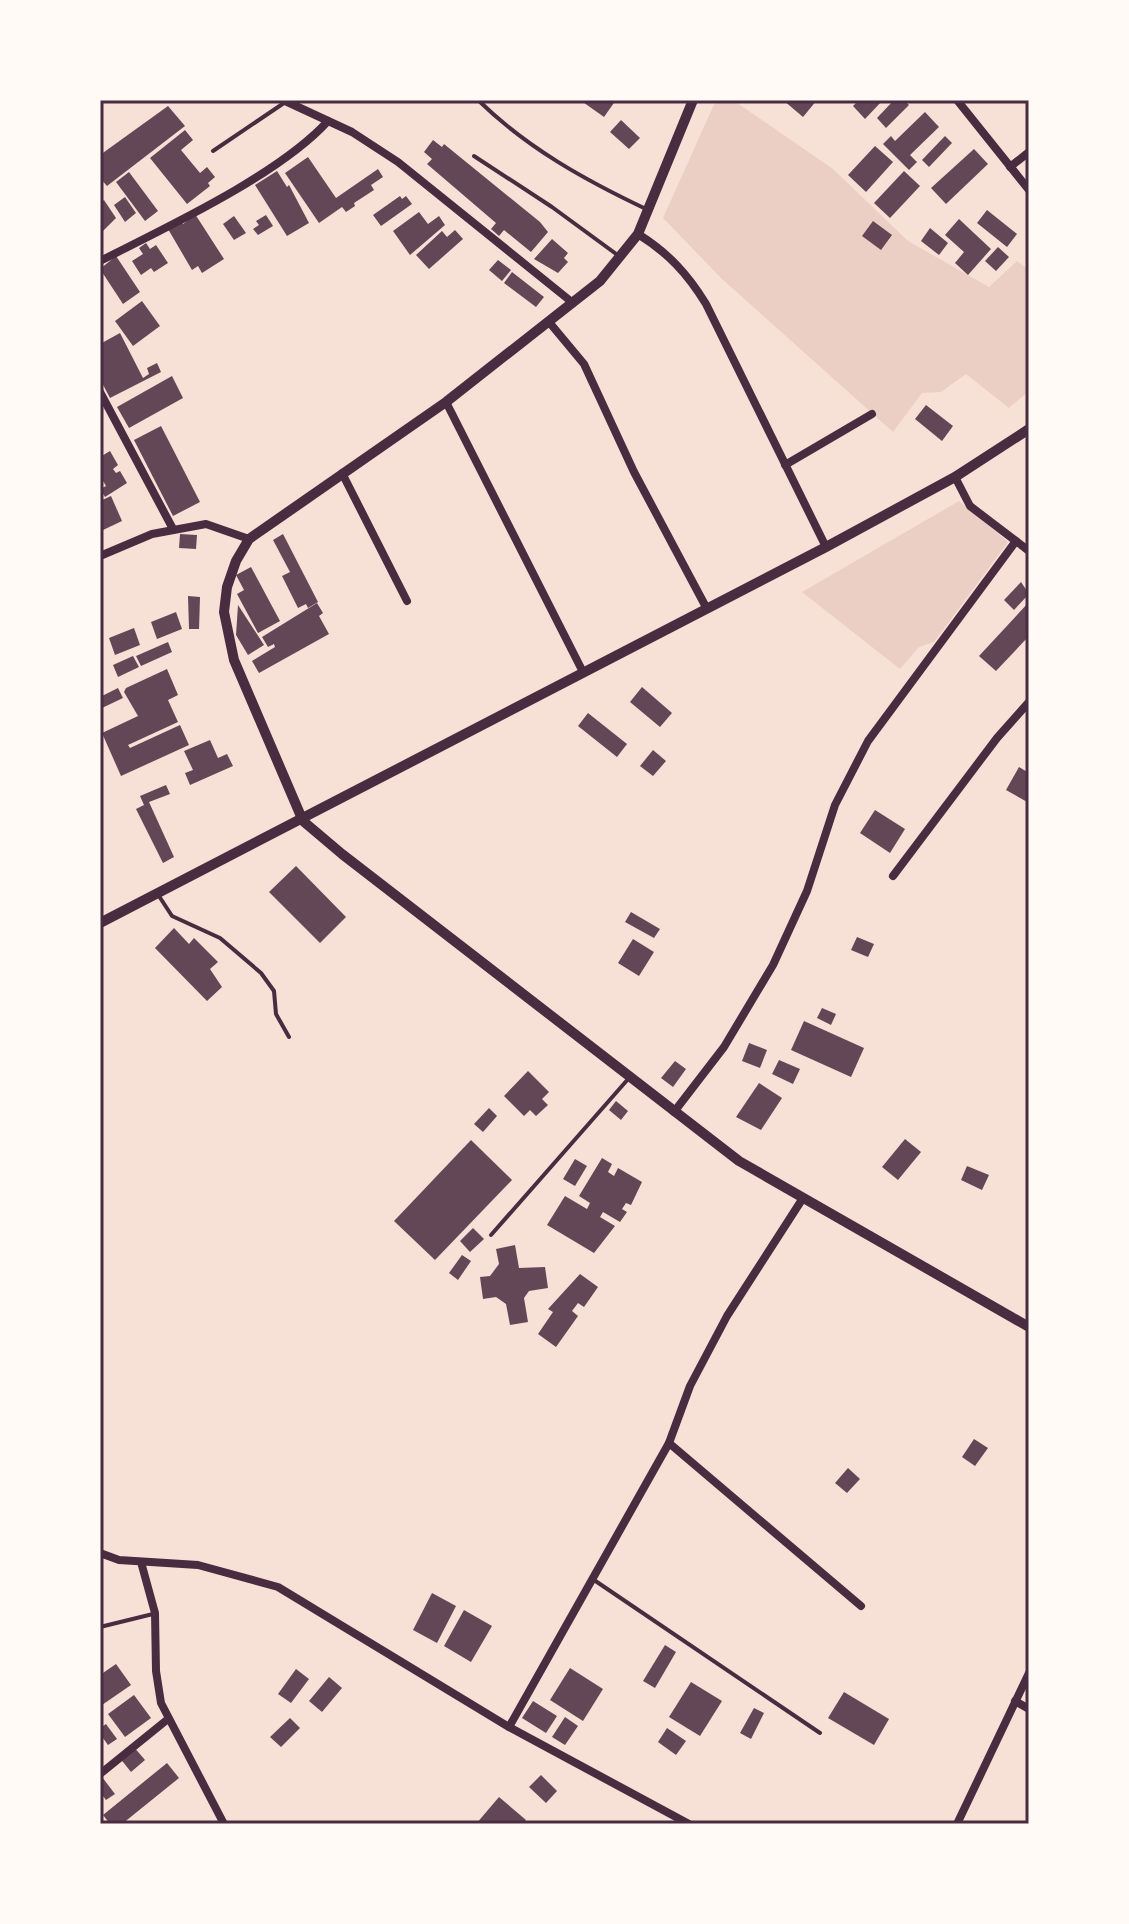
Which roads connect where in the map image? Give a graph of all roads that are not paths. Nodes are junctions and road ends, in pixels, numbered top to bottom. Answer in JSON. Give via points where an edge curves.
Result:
{"nodes":[{"id":1,"x":478,"y":100,"type":"edge"},
{"id":2,"x":693,"y":100,"type":"edge"},
{"id":3,"x":957,"y":100,"type":"edge"},
{"id":4,"x":284,"y":101,"type":"edge"},
{"id":5,"x":328,"y":121,"type":"junction"},
{"id":6,"x":213,"y":151,"type":"dead end"},
{"id":7,"x":1029,"y":152,"type":"edge"},
{"id":8,"x":474,"y":156,"type":"dead end"},
{"id":9,"x":1010,"y":167,"type":"junction"},
{"id":10,"x":1029,"y":190,"type":"edge"},
{"id":11,"x":649,"y":210,"type":"junction"},
{"id":12,"x":638,"y":234,"type":"junction"},
{"id":13,"x":621,"y":257,"type":"junction"},
{"id":14,"x":100,"y":261,"type":"edge"},
{"id":15,"x":573,"y":303,"type":"junction"},
{"id":16,"x":549,"y":322,"type":"junction"},
{"id":17,"x":100,"y":392,"type":"edge"},
{"id":18,"x":446,"y":402,"type":"junction"},
{"id":19,"x":872,"y":414,"type":"dead end"},
{"id":20,"x":1029,"y":429,"type":"edge"},
{"id":21,"x":785,"y":465,"type":"junction"},
{"id":22,"x":342,"y":473,"type":"junction"},
{"id":23,"x":955,"y":477,"type":"junction"},
{"id":24,"x":173,"y":529,"type":"junction"},
{"id":25,"x":249,"y":539,"type":"junction"},
{"id":26,"x":1016,"y":541,"type":"junction"},
{"id":27,"x":826,"y":547,"type":"junction"},
{"id":28,"x":1029,"y":551,"type":"edge"},
{"id":29,"x":100,"y":556,"type":"edge"},
{"id":30,"x":407,"y":601,"type":"dead end"},
{"id":31,"x":707,"y":609,"type":"junction"},
{"id":32,"x":583,"y":672,"type":"junction"},
{"id":33,"x":1029,"y":702,"type":"edge"},
{"id":34,"x":303,"y":821,"type":"junction"},
{"id":35,"x":893,"y":876,"type":"dead end"},
{"id":36,"x":157,"y":893,"type":"junction"},
{"id":37,"x":100,"y":923,"type":"edge"},
{"id":38,"x":289,"y":1037,"type":"dead end"},
{"id":39,"x":629,"y":1078,"type":"junction"},
{"id":40,"x":674,"y":1112,"type":"junction"},
{"id":41,"x":803,"y":1198,"type":"junction"},
{"id":42,"x":491,"y":1235,"type":"dead end"},
{"id":43,"x":1029,"y":1327,"type":"edge"},
{"id":44,"x":669,"y":1443,"type":"junction"},
{"id":45,"x":100,"y":1553,"type":"edge"},
{"id":46,"x":141,"y":1562,"type":"junction"},
{"id":47,"x":594,"y":1580,"type":"junction"},
{"id":48,"x":861,"y":1606,"type":"dead end"},
{"id":49,"x":155,"y":1613,"type":"junction"},
{"id":50,"x":100,"y":1627,"type":"edge"},
{"id":51,"x":1029,"y":1673,"type":"edge"},
{"id":52,"x":1015,"y":1701,"type":"junction"},
{"id":53,"x":1029,"y":1709,"type":"edge"},
{"id":54,"x":168,"y":1719,"type":"junction"},
{"id":55,"x":509,"y":1727,"type":"junction"},
{"id":56,"x":820,"y":1733,"type":"dead end"},
{"id":57,"x":100,"y":1774,"type":"edge"},
{"id":58,"x":224,"y":1824,"type":"edge"},
{"id":59,"x":689,"y":1824,"type":"edge"},
{"id":60,"x":957,"y":1824,"type":"edge"}],
"edges":[{"from":1,"to":11,"type":"lane","via":[[552,160]]},
{"from":2,"to":11,"type":"street"},
{"from":3,"to":9,"type":"street"},
{"from":4,"to":5,"type":"street"},
{"from":4,"to":6,"type":"lane"},
{"from":5,"to":14,"type":"street","via":[[307,145]]},
{"from":5,"to":15,"type":"street","via":[[398,162]]},
{"from":7,"to":9,"type":"street"},
{"from":8,"to":13,"type":"lane"},
{"from":9,"to":10,"type":"street"},
{"from":11,"to":12,"type":"street"},
{"from":12,"to":13,"type":"street"},
{"from":12,"to":21,"type":"street","via":[[688,274]]},
{"from":13,"to":15,"type":"street"},
{"from":15,"to":16,"type":"street"},
{"from":16,"to":18,"type":"street"},
{"from":16,"to":31,"type":"street","via":[[584,364]]},
{"from":17,"to":24,"type":"street"},
{"from":18,"to":22,"type":"street"},
{"from":18,"to":32,"type":"street"},
{"from":19,"to":21,"type":"street"},
{"from":20,"to":23,"type":"street"},
{"from":21,"to":27,"type":"street"},
{"from":22,"to":25,"type":"street"},
{"from":22,"to":30,"type":"street"},
{"from":23,"to":26,"type":"street","via":[[970,506]]},
{"from":23,"to":27,"type":"street"},
{"from":24,"to":25,"type":"street","via":[[206,524]]},
{"from":24,"to":29,"type":"street"},
{"from":25,"to":34,"type":"street","via":[[236,561],[224,612],[234,660]]},
{"from":26,"to":28,"type":"street"},
{"from":26,"to":40,"type":"street","via":[[868,741],[835,805],[807,891],[773,965],[724,1047]]},
{"from":27,"to":31,"type":"street"},
{"from":31,"to":32,"type":"street"},
{"from":32,"to":34,"type":"street"},
{"from":33,"to":35,"type":"street"},
{"from":34,"to":36,"type":"street"},
{"from":34,"to":39,"type":"street"},
{"from":36,"to":37,"type":"street"},
{"from":36,"to":38,"type":"lane","via":[[172,916],[220,938],[261,973],[274,991],[276,1014]]},
{"from":39,"to":40,"type":"street"},
{"from":39,"to":42,"type":"lane"},
{"from":40,"to":41,"type":"street","via":[[739,1161]]},
{"from":41,"to":43,"type":"street"},
{"from":41,"to":44,"type":"street","via":[[727,1316],[690,1386]]},
{"from":44,"to":47,"type":"street"},
{"from":44,"to":48,"type":"street"},
{"from":45,"to":46,"type":"street"},
{"from":46,"to":49,"type":"street"},
{"from":46,"to":55,"type":"street","via":[[198,1565],[278,1587]]},
{"from":47,"to":55,"type":"street"},
{"from":47,"to":56,"type":"lane"},
{"from":49,"to":50,"type":"lane"},
{"from":49,"to":54,"type":"street","via":[[156,1671]]},
{"from":51,"to":52,"type":"street"},
{"from":52,"to":53,"type":"street"},
{"from":52,"to":60,"type":"street"},
{"from":54,"to":57,"type":"street"},
{"from":54,"to":58,"type":"street"},
{"from":55,"to":59,"type":"street"}]}
